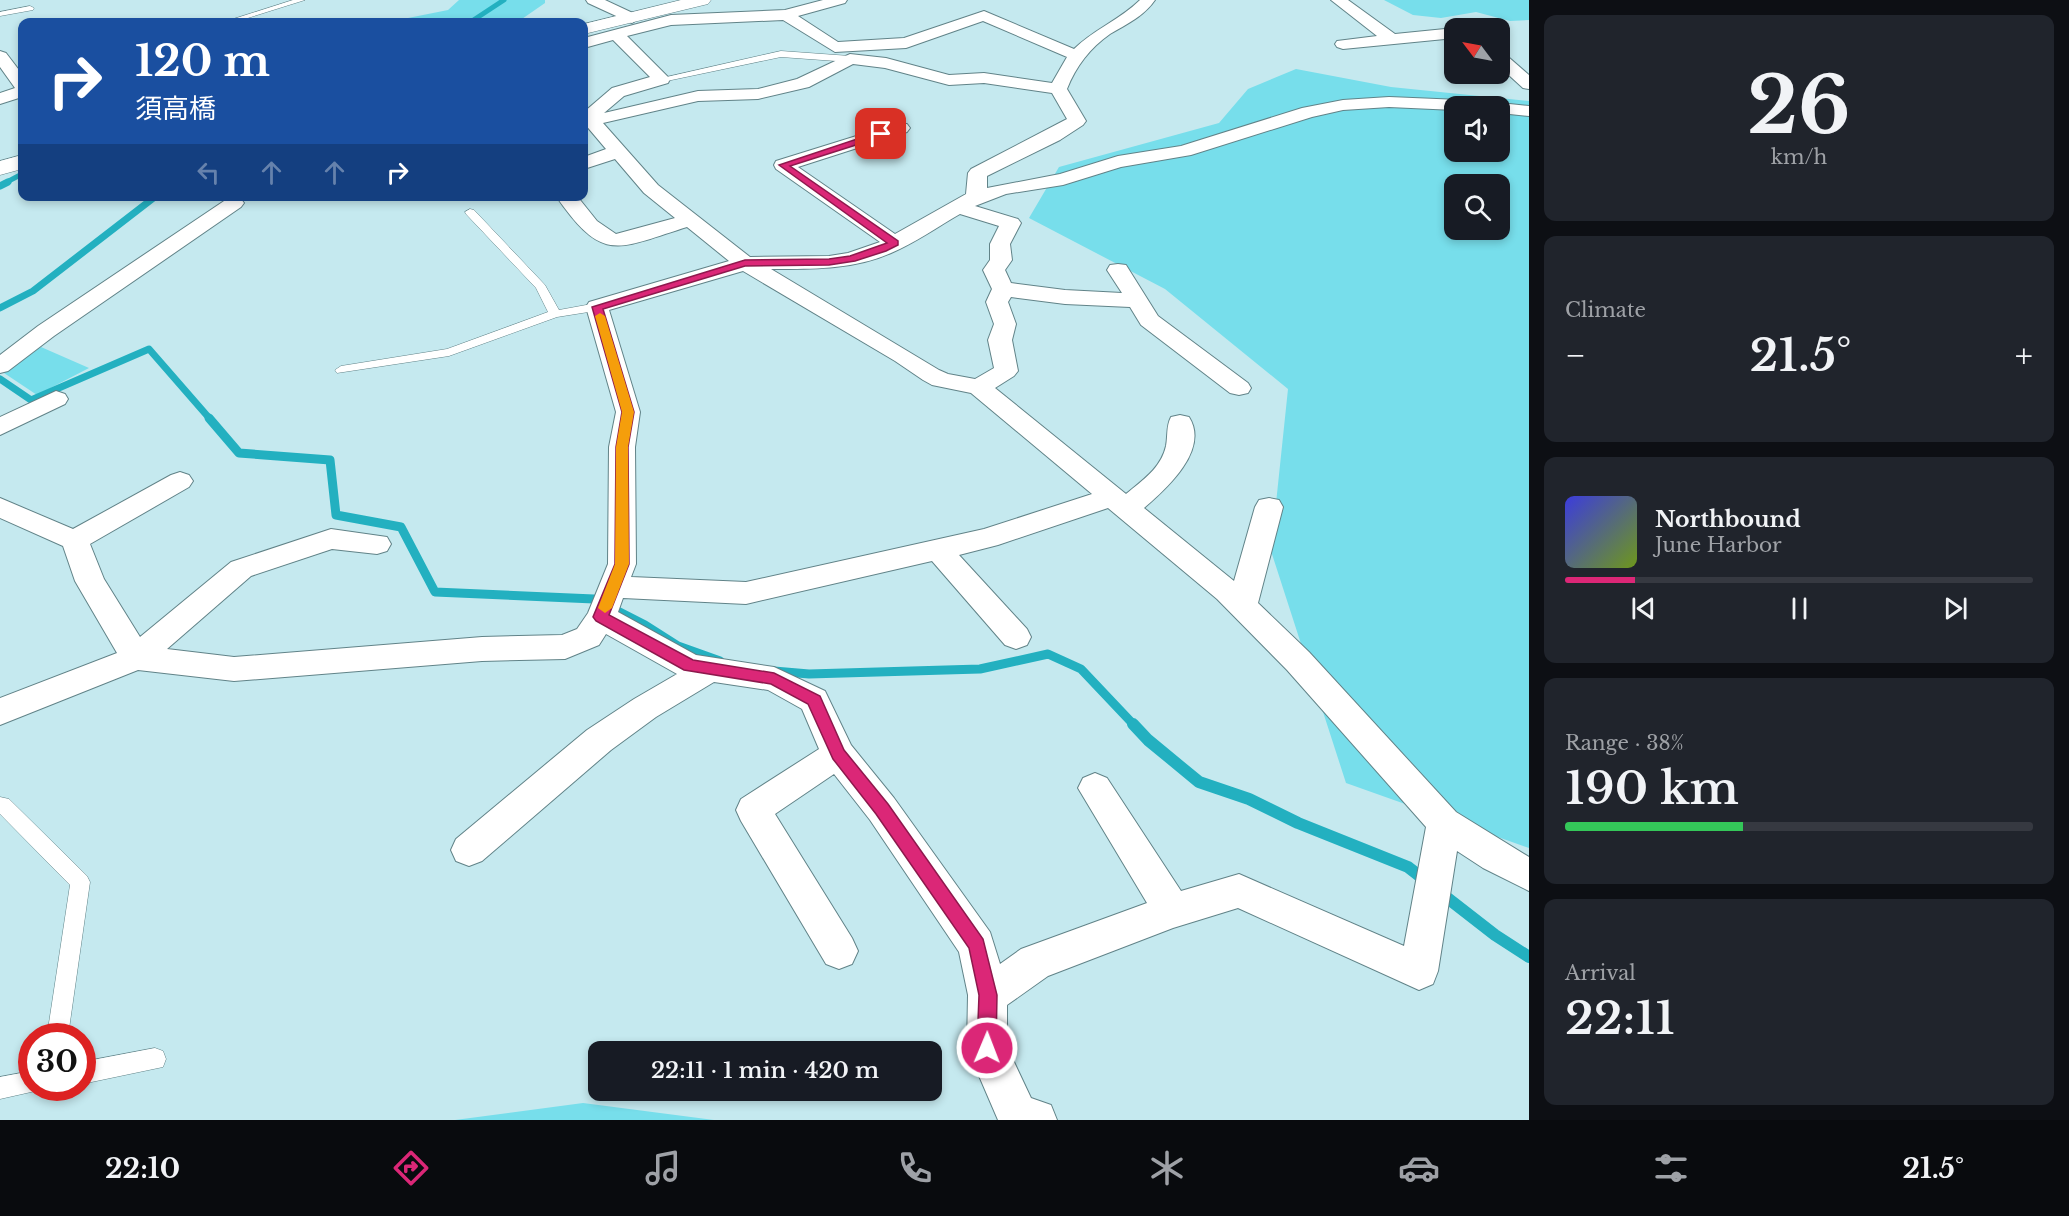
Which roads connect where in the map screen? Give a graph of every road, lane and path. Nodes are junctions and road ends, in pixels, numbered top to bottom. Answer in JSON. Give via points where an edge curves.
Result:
{"nodes":[{"id":1,"x":301,"y":0,"type":"edge"},
{"id":2,"x":594,"y":0,"type":"edge"},
{"id":3,"x":702,"y":0,"type":"edge"},
{"id":4,"x":840,"y":0,"type":"edge"},
{"id":5,"x":1148,"y":0,"type":"edge"},
{"id":6,"x":1338,"y":0,"type":"edge"},
{"id":7,"x":30,"y":8,"type":"dead end"},
{"id":8,"x":0,"y":14,"type":"edge"},
{"id":9,"x":786,"y":15,"type":"junction"},
{"id":10,"x":241,"y":18,"type":"edge"},
{"id":11,"x":632,"y":18,"type":"junction"},
{"id":12,"x":588,"y":28,"type":"edge"},
{"id":13,"x":1444,"y":34,"type":"edge"},
{"id":14,"x":616,"y":35,"type":"junction"},
{"id":15,"x":1392,"y":39,"type":"junction"},
{"id":16,"x":588,"y":42,"type":"edge"},
{"id":17,"x":1343,"y":44,"type":"dead end"},
{"id":18,"x":835,"y":48,"type":"junction"},
{"id":19,"x":1075,"y":55,"type":"junction"},
{"id":20,"x":0,"y":56,"type":"edge"},
{"id":21,"x":850,"y":59,"type":"junction"},
{"id":22,"x":1510,"y":67,"type":"edge"},
{"id":23,"x":662,"y":79,"type":"junction"},
{"id":24,"x":18,"y":80,"type":"edge"},
{"id":25,"x":1529,"y":84,"type":"edge"},
{"id":26,"x":1058,"y":89,"type":"junction"},
{"id":27,"x":18,"y":92,"type":"edge"},
{"id":28,"x":0,"y":99,"type":"edge"},
{"id":29,"x":1444,"y":104,"type":"edge"},
{"id":30,"x":1510,"y":109,"type":"edge"},
{"id":31,"x":1529,"y":111,"type":"edge"},
{"id":32,"x":588,"y":118,"type":"edge"},
{"id":33,"x":901,"y":128,"type":"dead end"},
{"id":34,"x":617,"y":152,"type":"junction"},
{"id":35,"x":18,"y":163,"type":"edge"},
{"id":36,"x":588,"y":163,"type":"edge"},
{"id":37,"x":0,"y":168,"type":"edge"},
{"id":38,"x":570,"y":201,"type":"edge"},
{"id":39,"x":967,"y":202,"type":"junction"},
{"id":40,"x":234,"y":203,"type":"dead end"},
{"id":41,"x":470,"y":212,"type":"dead end"},
{"id":42,"x":689,"y":220,"type":"junction"},
{"id":43,"x":894,"y":243,"type":"junction"},
{"id":44,"x":745,"y":263,"type":"junction"},
{"id":45,"x":1118,"y":270,"type":"dead end"},
{"id":46,"x":1003,"y":289,"type":"junction"},
{"id":47,"x":1137,"y":301,"type":"junction"},
{"id":48,"x":597,"y":307,"type":"junction"},
{"id":49,"x":555,"y":314,"type":"junction"},
{"id":50,"x":0,"y":366,"type":"edge"},
{"id":51,"x":341,"y":370,"type":"dead end"},
{"id":52,"x":979,"y":387,"type":"junction"},
{"id":53,"x":1239,"y":388,"type":"dead end"},
{"id":54,"x":56,"y":399,"type":"dead end"},
{"id":55,"x":1180,"y":423,"type":"dead end"},
{"id":56,"x":0,"y":427,"type":"edge"},
{"id":57,"x":180,"y":481,"type":"dead end"},
{"id":58,"x":1118,"y":503,"type":"junction"},
{"id":59,"x":0,"y":507,"type":"edge"},
{"id":60,"x":1269,"y":507,"type":"dead end"},
{"id":61,"x":75,"y":540,"type":"junction"},
{"id":62,"x":377,"y":544,"type":"dead end"},
{"id":63,"x":938,"y":550,"type":"junction"},
{"id":64,"x":609,"y":598,"type":"junction"},
{"id":65,"x":1242,"y":606,"type":"junction"},
{"id":66,"x":1016,"y":637,"type":"dead end"},
{"id":67,"x":136,"y":658,"type":"junction"},
{"id":68,"x":709,"y":670,"type":"junction"},
{"id":69,"x":0,"y":712,"type":"edge"},
{"id":70,"x":838,"y":754,"type":"junction"},
{"id":71,"x":1095,"y":788,"type":"dead end"},
{"id":72,"x":0,"y":805,"type":"edge"},
{"id":73,"x":1444,"y":824,"type":"junction"},
{"id":74,"x":469,"y":850,"type":"dead end"},
{"id":75,"x":1529,"y":875,"type":"edge"},
{"id":76,"x":1173,"y":911,"type":"junction"},
{"id":77,"x":839,"y":951,"type":"dead end"},
{"id":78,"x":988,"y":995,"type":"junction"},
{"id":79,"x":60,"y":1023,"type":"edge"},
{"id":80,"x":155,"y":1059,"type":"dead end"},
{"id":81,"x":96,"y":1070,"type":"edge"},
{"id":82,"x":18,"y":1085,"type":"edge"},
{"id":83,"x":0,"y":1088,"type":"edge"},
{"id":84,"x":1036,"y":1120,"type":"edge"}],
"edges":[{"from":1,"to":10,"type":"lane"},
{"from":2,"to":11,"type":"street"},
{"from":3,"to":11,"type":"highway"},
{"from":4,"to":9,"type":"street"},
{"from":5,"to":19,"type":"street","via":[[1137,13]]},
{"from":6,"to":15,"type":"street"},
{"from":7,"to":8,"type":"lane"},
{"from":9,"to":14,"type":"street","via":[[671,20]]},
{"from":9,"to":18,"type":"street"},
{"from":11,"to":12,"type":"highway"},
{"from":13,"to":15,"type":"street"},
{"from":14,"to":16,"type":"street"},
{"from":14,"to":23,"type":"street"},
{"from":15,"to":17,"type":"street"},
{"from":18,"to":19,"type":"street","via":[[906,43],[984,16]]},
{"from":18,"to":21,"type":"street"},
{"from":19,"to":26,"type":"street"},
{"from":20,"to":24,"type":"street"},
{"from":21,"to":23,"type":"lane","via":[[781,54]]},
{"from":21,"to":26,"type":"street","via":[[886,63],[949,80],[984,78]]},
{"from":21,"to":32,"type":"street","via":[[803,83],[758,94],[698,96]]},
{"from":22,"to":25,"type":"street"},
{"from":23,"to":32,"type":"street","via":[[618,92]]},
{"from":26,"to":39,"type":"street","via":[[1077,121],[1056,136],[978,173]]},
{"from":27,"to":28,"type":"street"},
{"from":29,"to":39,"type":"street","via":[[1389,102],[1325,108],[1184,151],[1003,189]]},
{"from":30,"to":31,"type":"street"},
{"from":32,"to":34,"type":"street"},
{"from":33,"to":43,"type":"street","via":[[783,165]]},
{"from":34,"to":36,"type":"street"},
{"from":34,"to":42,"type":"street","via":[[651,189]]},
{"from":35,"to":37,"type":"highway"},
{"from":38,"to":42,"type":"street","via":[[602,237],[611,240],[621,241]]},
{"from":39,"to":43,"type":"street"},
{"from":39,"to":46,"type":"street","via":[[1011,224],[1000,244],[1001,260],[994,270]]},
{"from":40,"to":50,"type":"street"},
{"from":41,"to":49,"type":"lane","via":[[541,287]]},
{"from":42,"to":44,"type":"street"},
{"from":43,"to":44,"type":"street","via":[[840,260]]},
{"from":44,"to":48,"type":"street"},
{"from":44,"to":52,"type":"street","via":[[930,375]]},
{"from":45,"to":47,"type":"street"},
{"from":46,"to":47,"type":"street"},
{"from":46,"to":52,"type":"street","via":[[997,302],[1005,324],[1000,340],[1006,371]]},
{"from":47,"to":53,"type":"street","via":[[1149,320]]},
{"from":48,"to":49,"type":"lane"},
{"from":48,"to":64,"type":"street","via":[[628,412],[622,447],[622,564]]},
{"from":49,"to":51,"type":"lane","via":[[448,352]]},
{"from":52,"to":58,"type":"street"},
{"from":54,"to":56,"type":"street"},
{"from":55,"to":58,"type":"street","via":[[1182,443],[1172,468]]},
{"from":57,"to":61,"type":"street"},
{"from":58,"to":63,"type":"street"},
{"from":58,"to":65,"type":"street"},
{"from":59,"to":61,"type":"street"},
{"from":60,"to":65,"type":"street"},
{"from":61,"to":67,"type":"street","via":[[90,581]]},
{"from":62,"to":67,"type":"street","via":[[331,539],[241,570]]},
{"from":63,"to":64,"type":"street","via":[[746,593]]},
{"from":63,"to":66,"type":"street"},
{"from":64,"to":67,"type":"street","via":[[588,637],[565,647],[482,649],[234,669]]},
{"from":64,"to":68,"type":"street","via":[[690,666]]},
{"from":65,"to":73,"type":"street","via":[[1298,661]]},
{"from":67,"to":69,"type":"street"},
{"from":68,"to":70,"type":"street","via":[[774,679],[814,700]]},
{"from":68,"to":74,"type":"street","via":[[598,740]]},
{"from":70,"to":77,"type":"street","via":[[753,810]]},
{"from":70,"to":78,"type":"street","via":[[882,809],[977,945]]},
{"from":71,"to":76,"type":"street"},
{"from":72,"to":79,"type":"lane","via":[[80,882]]},
{"from":73,"to":75,"type":"street"},
{"from":73,"to":76,"type":"street","via":[[1419,971],[1239,891]]},
{"from":76,"to":78,"type":"street","via":[[1035,962]]},
{"from":78,"to":84,"type":"street","via":[[987,1048],[1018,1116]]},
{"from":80,"to":81,"type":"lane"},
{"from":82,"to":83,"type":"lane"}]}
